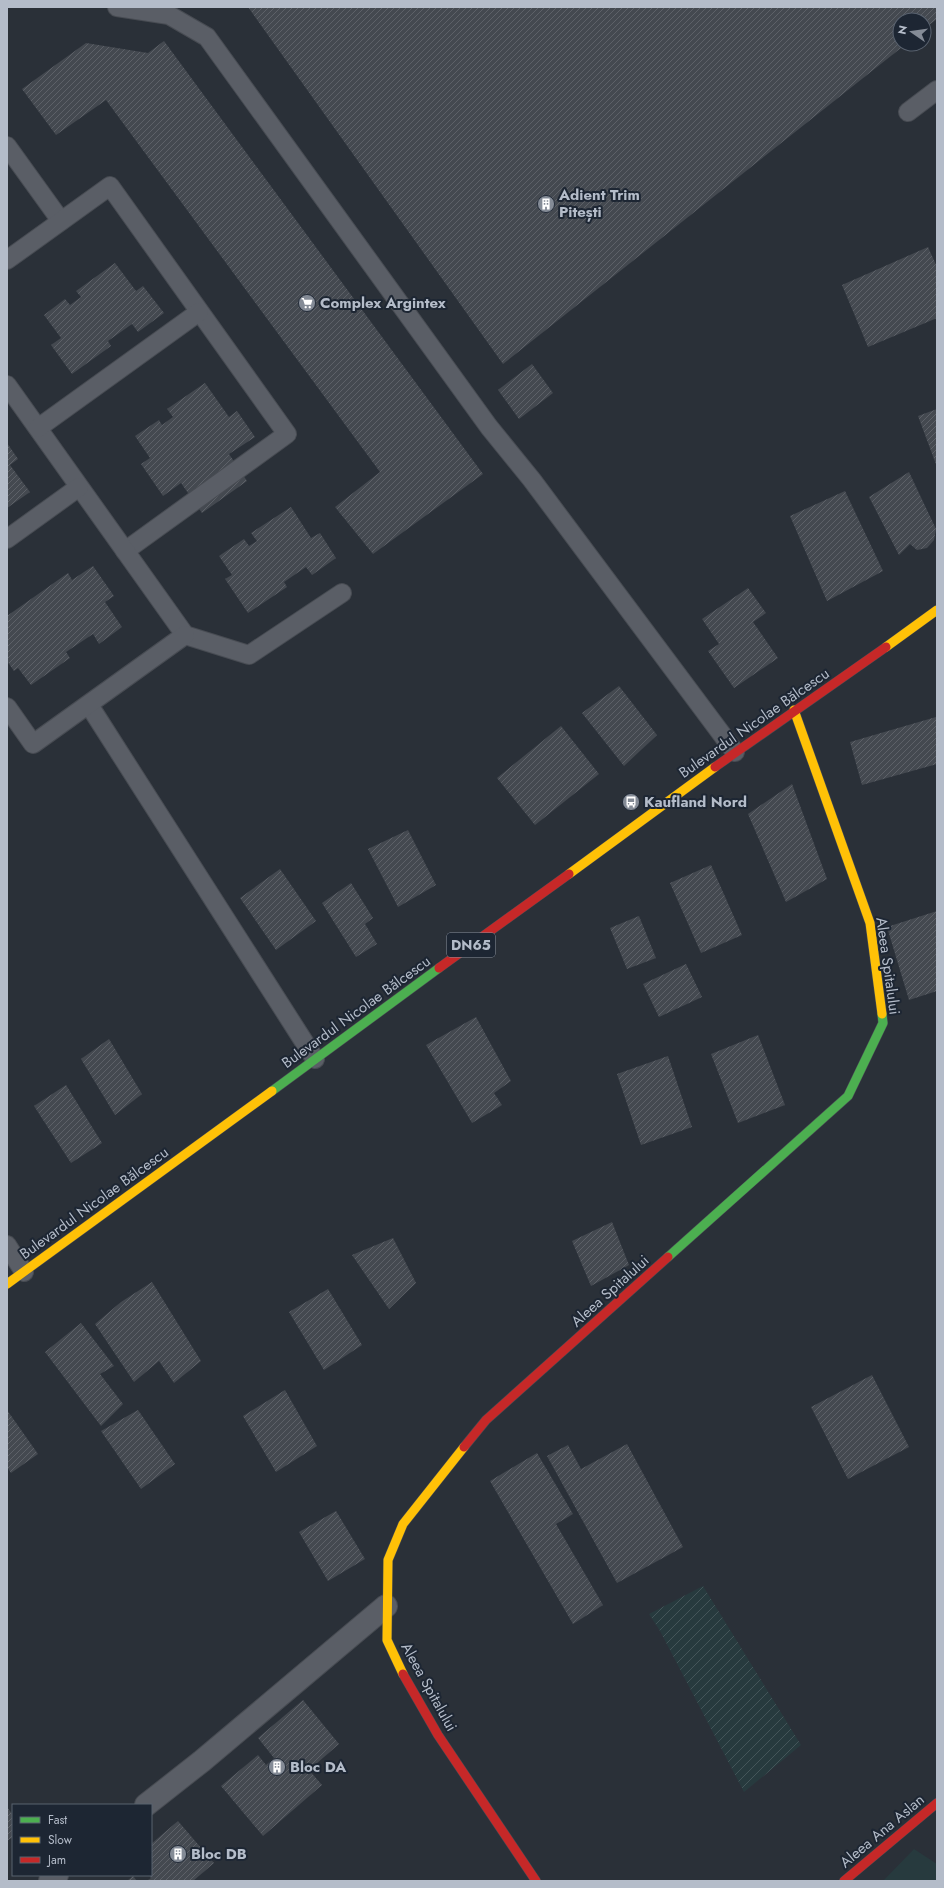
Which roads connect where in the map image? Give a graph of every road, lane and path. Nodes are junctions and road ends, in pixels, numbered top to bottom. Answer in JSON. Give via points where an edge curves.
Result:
{"nodes":[{"id":1,"x":117,"y":7,"type":"edge"},
{"id":2,"x":937,"y":90,"type":"edge"},
{"id":3,"x":908,"y":112,"type":"dead end"},
{"id":4,"x":7,"y":146,"type":"edge"},
{"id":5,"x":61,"y":221,"type":"junction"},
{"id":6,"x":7,"y":260,"type":"edge"},
{"id":7,"x":199,"y":312,"type":"junction"},
{"id":8,"x":7,"y":385,"type":"edge"},
{"id":9,"x":38,"y":428,"type":"junction"},
{"id":10,"x":79,"y":487,"type":"junction"},
{"id":11,"x":7,"y":539,"type":"edge"},
{"id":12,"x":125,"y":551,"type":"junction"},
{"id":13,"x":342,"y":593,"type":"dead end"},
{"id":14,"x":937,"y":610,"type":"edge"},
{"id":15,"x":185,"y":635,"type":"junction"},
{"id":16,"x":89,"y":705,"type":"junction"},
{"id":17,"x":7,"y":707,"type":"edge"},
{"id":18,"x":794,"y":710,"type":"junction"},
{"id":19,"x":735,"y":752,"type":"junction"},
{"id":20,"x":315,"y":1059,"type":"junction"},
{"id":21,"x":7,"y":1245,"type":"edge"},
{"id":22,"x":24,"y":1272,"type":"junction"},
{"id":23,"x":7,"y":1284,"type":"edge"},
{"id":24,"x":386,"y":1606,"type":"junction"},
{"id":25,"x":937,"y":1803,"type":"edge"},
{"id":26,"x":147,"y":1804,"type":"edge"},
{"id":27,"x":536,"y":1881,"type":"edge"},
{"id":28,"x":844,"y":1881,"type":"edge"}],
"edges":[{"from":1,"to":19,"type":"lane","via":[[169,15],[207,37],[489,426]]},
{"from":2,"to":3,"type":"lane"},
{"from":4,"to":5,"type":"lane"},
{"from":5,"to":6,"type":"lane"},
{"from":5,"to":7,"type":"lane","via":[[110,186]]},
{"from":7,"to":9,"type":"lane"},
{"from":7,"to":12,"type":"lane","via":[[287,434]]},
{"from":8,"to":9,"type":"lane"},
{"from":9,"to":10,"type":"lane"},
{"from":10,"to":11,"type":"lane"},
{"from":10,"to":12,"type":"lane"},
{"from":12,"to":15,"type":"lane"},
{"from":13,"to":15,"type":"lane","via":[[248,655]]},
{"from":14,"to":18,"type":"street","name":"Bulevardul Nicolae Bălcescu","number":"DN65"},
{"from":15,"to":16,"type":"lane"},
{"from":16,"to":17,"type":"lane","via":[[34,744]]},
{"from":16,"to":20,"type":"lane"},
{"from":18,"to":19,"type":"street","name":"Bulevardul Nicolae Bălcescu","number":"DN65"},
{"from":18,"to":24,"type":"street","name":"Aleea Spitalului","via":[[870,923],[883,1023],[848,1096],[486,1420],[403,1524],[388,1560]]},
{"from":19,"to":20,"type":"street","name":"Bulevardul Nicolae Bălcescu","number":"DN65"},
{"from":20,"to":22,"type":"street","name":"Bulevardul Nicolae Bălcescu","number":"DN65"},
{"from":21,"to":22,"type":"lane"},
{"from":22,"to":23,"type":"street","name":"Bulevardul Nicolae Bălcescu","number":"DN65"},
{"from":24,"to":26,"type":"street"},
{"from":24,"to":27,"type":"street","name":"Aleea Spitalului","via":[[387,1640],[406,1680],[438,1735]]},
{"from":25,"to":28,"type":"street","name":"Aleea Ana Aslan"}]}
